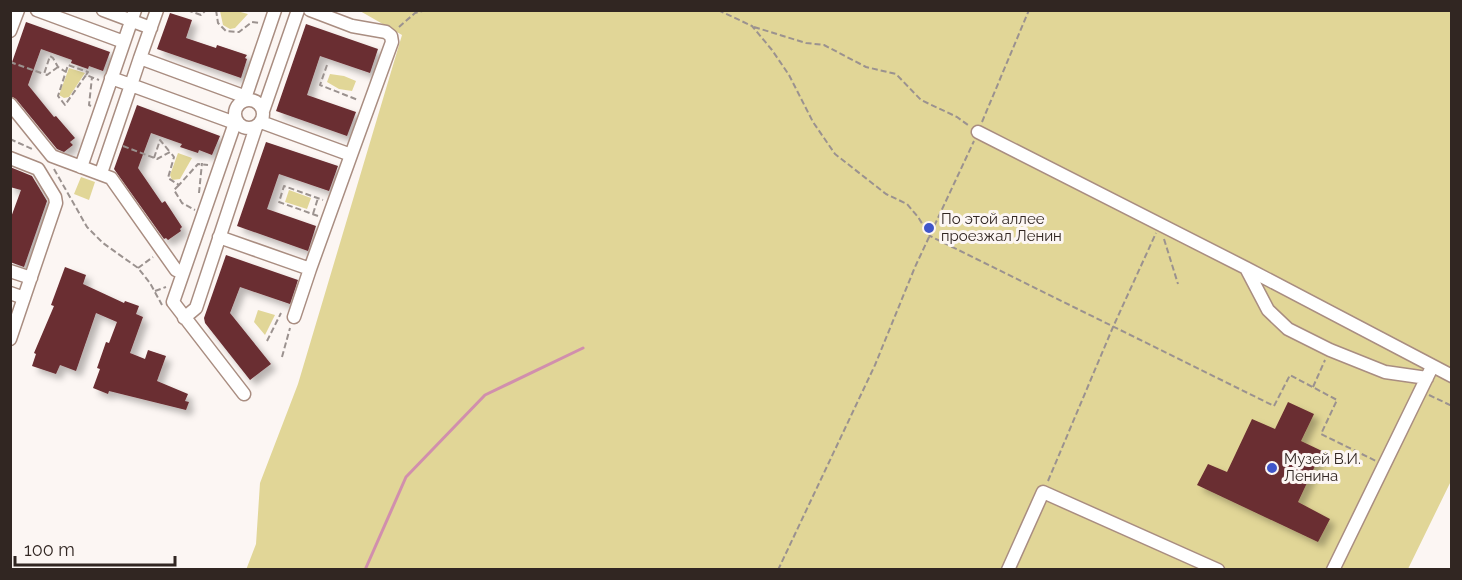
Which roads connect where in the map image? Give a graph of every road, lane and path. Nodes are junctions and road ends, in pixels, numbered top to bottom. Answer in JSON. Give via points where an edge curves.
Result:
{"nodes":[{"id":1,"x":18,"y":10,"type":"edge"},
{"id":2,"x":37,"y":10,"type":"edge"},
{"id":3,"x":104,"y":10,"type":"edge"},
{"id":4,"x":157,"y":10,"type":"edge"},
{"id":5,"x":187,"y":10,"type":"edge"},
{"id":6,"x":206,"y":10,"type":"edge"},
{"id":7,"x":216,"y":10,"type":"edge"},
{"id":8,"x":275,"y":10,"type":"edge"},
{"id":9,"x":297,"y":10,"type":"edge"},
{"id":10,"x":310,"y":10,"type":"edge"},
{"id":11,"x":426,"y":10,"type":"edge"},
{"id":12,"x":718,"y":10,"type":"edge"},
{"id":13,"x":1029,"y":10,"type":"edge"},
{"id":14,"x":133,"y":16,"type":"edge"},
{"id":15,"x":265,"y":26,"type":"dead end"},
{"id":16,"x":752,"y":26,"type":"junction"},
{"id":17,"x":151,"y":27,"type":"junction"},
{"id":18,"x":10,"y":31,"type":"edge"},
{"id":19,"x":391,"y":36,"type":"junction"},
{"id":20,"x":124,"y":42,"type":"junction"},
{"id":21,"x":140,"y":58,"type":"junction"},
{"id":22,"x":10,"y":62,"type":"edge"},
{"id":23,"x":327,"y":65,"type":"dead end"},
{"id":24,"x":58,"y":67,"type":"junction"},
{"id":25,"x":66,"y":72,"type":"junction"},
{"id":26,"x":44,"y":74,"type":"junction"},
{"id":27,"x":86,"y":75,"type":"junction"},
{"id":28,"x":92,"y":77,"type":"junction"},
{"id":29,"x":108,"y":80,"type":"junction"},
{"id":30,"x":131,"y":85,"type":"junction"},
{"id":31,"x":245,"y":99,"type":"junction"},
{"id":32,"x":369,"y":104,"type":"junction"},
{"id":33,"x":10,"y":105,"type":"edge"},
{"id":34,"x":96,"y":108,"type":"dead end"},
{"id":35,"x":260,"y":120,"type":"junction"},
{"id":36,"x":236,"y":122,"type":"junction"},
{"id":37,"x":978,"y":132,"type":"junction"},
{"id":38,"x":10,"y":139,"type":"edge"},
{"id":39,"x":117,"y":144,"type":"dead end"},
{"id":40,"x":35,"y":150,"type":"dead end"},
{"id":41,"x":170,"y":152,"type":"junction"},
{"id":42,"x":351,"y":155,"type":"junction"},
{"id":43,"x":10,"y":158,"type":"edge"},
{"id":44,"x":154,"y":158,"type":"junction"},
{"id":45,"x":202,"y":163,"type":"junction"},
{"id":46,"x":50,"y":164,"type":"dead end"},
{"id":47,"x":81,"y":166,"type":"junction"},
{"id":48,"x":213,"y":167,"type":"dead end"},
{"id":49,"x":101,"y":173,"type":"junction"},
{"id":50,"x":178,"y":185,"type":"junction"},
{"id":51,"x":203,"y":195,"type":"dead end"},
{"id":52,"x":318,"y":198,"type":"junction"},
{"id":53,"x":334,"y":203,"type":"junction"},
{"id":54,"x":197,"y":211,"type":"dead end"},
{"id":55,"x":313,"y":214,"type":"junction"},
{"id":56,"x":328,"y":219,"type":"junction"},
{"id":57,"x":1160,"y":225,"type":"junction"},
{"id":58,"x":930,"y":236,"type":"junction"},
{"id":59,"x":219,"y":237,"type":"junction"},
{"id":60,"x":162,"y":249,"type":"junction"},
{"id":61,"x":138,"y":268,"type":"junction"},
{"id":62,"x":1246,"y":268,"type":"junction"},
{"id":63,"x":310,"y":269,"type":"junction"},
{"id":64,"x":10,"y":271,"type":"edge"},
{"id":65,"x":182,"y":273,"type":"junction"},
{"id":66,"x":31,"y":278,"type":"junction"},
{"id":67,"x":1178,"y":284,"type":"dead end"},
{"id":68,"x":171,"y":285,"type":"dead end"},
{"id":69,"x":155,"y":291,"type":"junction"},
{"id":70,"x":10,"y":293,"type":"edge"},
{"id":71,"x":24,"y":298,"type":"junction"},
{"id":72,"x":168,"y":305,"type":"junction"},
{"id":73,"x":281,"y":312,"type":"dead end"},
{"id":74,"x":294,"y":317,"type":"joint"},
{"id":75,"x":184,"y":318,"type":"junction"},
{"id":76,"x":1113,"y":327,"type":"junction"},
{"id":77,"x":10,"y":339,"type":"edge"},
{"id":78,"x":267,"y":341,"type":"dead end"},
{"id":79,"x":1330,"y":350,"type":"junction"},
{"id":80,"x":282,"y":357,"type":"dead end"},
{"id":81,"x":1430,"y":372,"type":"junction"},
{"id":82,"x":1452,"y":376,"type":"edge"},
{"id":83,"x":1313,"y":387,"type":"junction"},
{"id":84,"x":1421,"y":391,"type":"junction"},
{"id":85,"x":244,"y":394,"type":"dead end"},
{"id":86,"x":1452,"y":406,"type":"edge"},
{"id":87,"x":1383,"y":465,"type":"junction"},
{"id":88,"x":1043,"y":492,"type":"junction"},
{"id":89,"x":778,"y":570,"type":"edge"},
{"id":90,"x":1008,"y":570,"type":"edge"},
{"id":91,"x":1218,"y":570,"type":"edge"},
{"id":92,"x":1333,"y":570,"type":"edge"}],
"edges":[{"from":1,"to":18,"type":"street"},
{"from":2,"to":20,"type":"street"},
{"from":3,"to":14,"type":"street"},
{"from":4,"to":17,"type":"street"},
{"from":5,"to":6,"type":"path","via":[[201,15]]},
{"from":7,"to":15,"type":"path","via":[[218,23],[226,31],[239,32],[252,22]]},
{"from":8,"to":31,"type":"street"},
{"from":9,"to":35,"type":"street"},
{"from":10,"to":19,"type":"street"},
{"from":11,"to":19,"type":"path","via":[[415,12]]},
{"from":12,"to":16,"type":"path"},
{"from":13,"to":37,"type":"path"},
{"from":14,"to":17,"type":"street"},
{"from":14,"to":20,"type":"street"},
{"from":16,"to":37,"type":"path","via":[[824,45],[866,67],[896,74],[921,100]]},
{"from":16,"to":58,"type":"path","via":[[789,75],[835,154],[886,194],[907,204]]},
{"from":17,"to":21,"type":"street"},
{"from":19,"to":32,"type":"street"},
{"from":20,"to":29,"type":"street"},
{"from":21,"to":30,"type":"street"},
{"from":21,"to":31,"type":"street"},
{"from":22,"to":26,"type":"path"},
{"from":23,"to":32,"type":"path","via":[[320,85]]},
{"from":24,"to":25,"type":"path"},
{"from":24,"to":26,"type":"path"},
{"from":24,"to":26,"type":"path","via":[[50,56]]},
{"from":25,"to":27,"type":"path","via":[[68,65],[87,72]]},
{"from":25,"to":27,"type":"path","via":[[58,96],[65,105]]},
{"from":27,"to":28,"type":"path"},
{"from":28,"to":29,"type":"path"},
{"from":28,"to":34,"type":"path","via":[[89,105]]},
{"from":29,"to":30,"type":"street"},
{"from":29,"to":47,"type":"street"},
{"from":30,"to":36,"type":"street"},
{"from":30,"to":49,"type":"street"},
{"from":31,"to":35,"type":"street","via":[[256,102]]},
{"from":31,"to":36,"type":"street","via":[[236,109]]},
{"from":32,"to":42,"type":"street"},
{"from":33,"to":47,"type":"street","via":[[52,156]]},
{"from":35,"to":36,"type":"street","via":[[246,128]]},
{"from":35,"to":42,"type":"street"},
{"from":35,"to":59,"type":"street"},
{"from":36,"to":65,"type":"street"},
{"from":37,"to":57,"type":"street"},
{"from":37,"to":58,"type":"path"},
{"from":38,"to":40,"type":"path"},
{"from":39,"to":44,"type":"path"},
{"from":41,"to":44,"type":"path"},
{"from":41,"to":44,"type":"path","via":[[160,140]]},
{"from":41,"to":50,"type":"path","via":[[174,157],[168,178]]},
{"from":42,"to":53,"type":"street"},
{"from":43,"to":66,"type":"street","via":[[38,169],[55,196]]},
{"from":45,"to":48,"type":"path"},
{"from":45,"to":50,"type":"path"},
{"from":45,"to":51,"type":"path","via":[[198,192]]},
{"from":46,"to":61,"type":"path","via":[[87,227]]},
{"from":47,"to":49,"type":"street"},
{"from":49,"to":60,"type":"street","via":[[116,183]]},
{"from":50,"to":54,"type":"path","via":[[174,190],[182,203]]},
{"from":52,"to":53,"type":"path"},
{"from":52,"to":55,"type":"path"},
{"from":52,"to":55,"type":"path","via":[[284,186],[279,202]]},
{"from":53,"to":56,"type":"street"},
{"from":55,"to":56,"type":"path"},
{"from":56,"to":63,"type":"street"},
{"from":57,"to":62,"type":"street"},
{"from":57,"to":67,"type":"path"},
{"from":57,"to":76,"type":"path"},
{"from":58,"to":76,"type":"path"},
{"from":58,"to":89,"type":"path","via":[[875,365]]},
{"from":59,"to":63,"type":"street"},
{"from":59,"to":75,"type":"street","via":[[196,308]]},
{"from":60,"to":61,"type":"path"},
{"from":60,"to":65,"type":"street"},
{"from":61,"to":69,"type":"path"},
{"from":62,"to":79,"type":"street","via":[[1268,310],[1288,329]]},
{"from":62,"to":81,"type":"street"},
{"from":63,"to":74,"type":"street"},
{"from":64,"to":66,"type":"street"},
{"from":65,"to":72,"type":"street"},
{"from":66,"to":71,"type":"street"},
{"from":68,"to":69,"type":"path"},
{"from":69,"to":72,"type":"path"},
{"from":70,"to":71,"type":"street"},
{"from":71,"to":77,"type":"street"},
{"from":72,"to":75,"type":"street"},
{"from":73,"to":78,"type":"path"},
{"from":74,"to":80,"type":"path"},
{"from":75,"to":85,"type":"street"},
{"from":76,"to":83,"type":"path","via":[[1274,406],[1290,375]]},
{"from":76,"to":88,"type":"path"},
{"from":79,"to":81,"type":"street","via":[[1385,372]]},
{"from":79,"to":83,"type":"path"},
{"from":81,"to":82,"type":"street"},
{"from":81,"to":84,"type":"street"},
{"from":83,"to":87,"type":"path","via":[[1337,400],[1321,434]]},
{"from":84,"to":86,"type":"path"},
{"from":84,"to":87,"type":"street"},
{"from":87,"to":92,"type":"street"},
{"from":88,"to":90,"type":"street"},
{"from":88,"to":91,"type":"street"}]}
